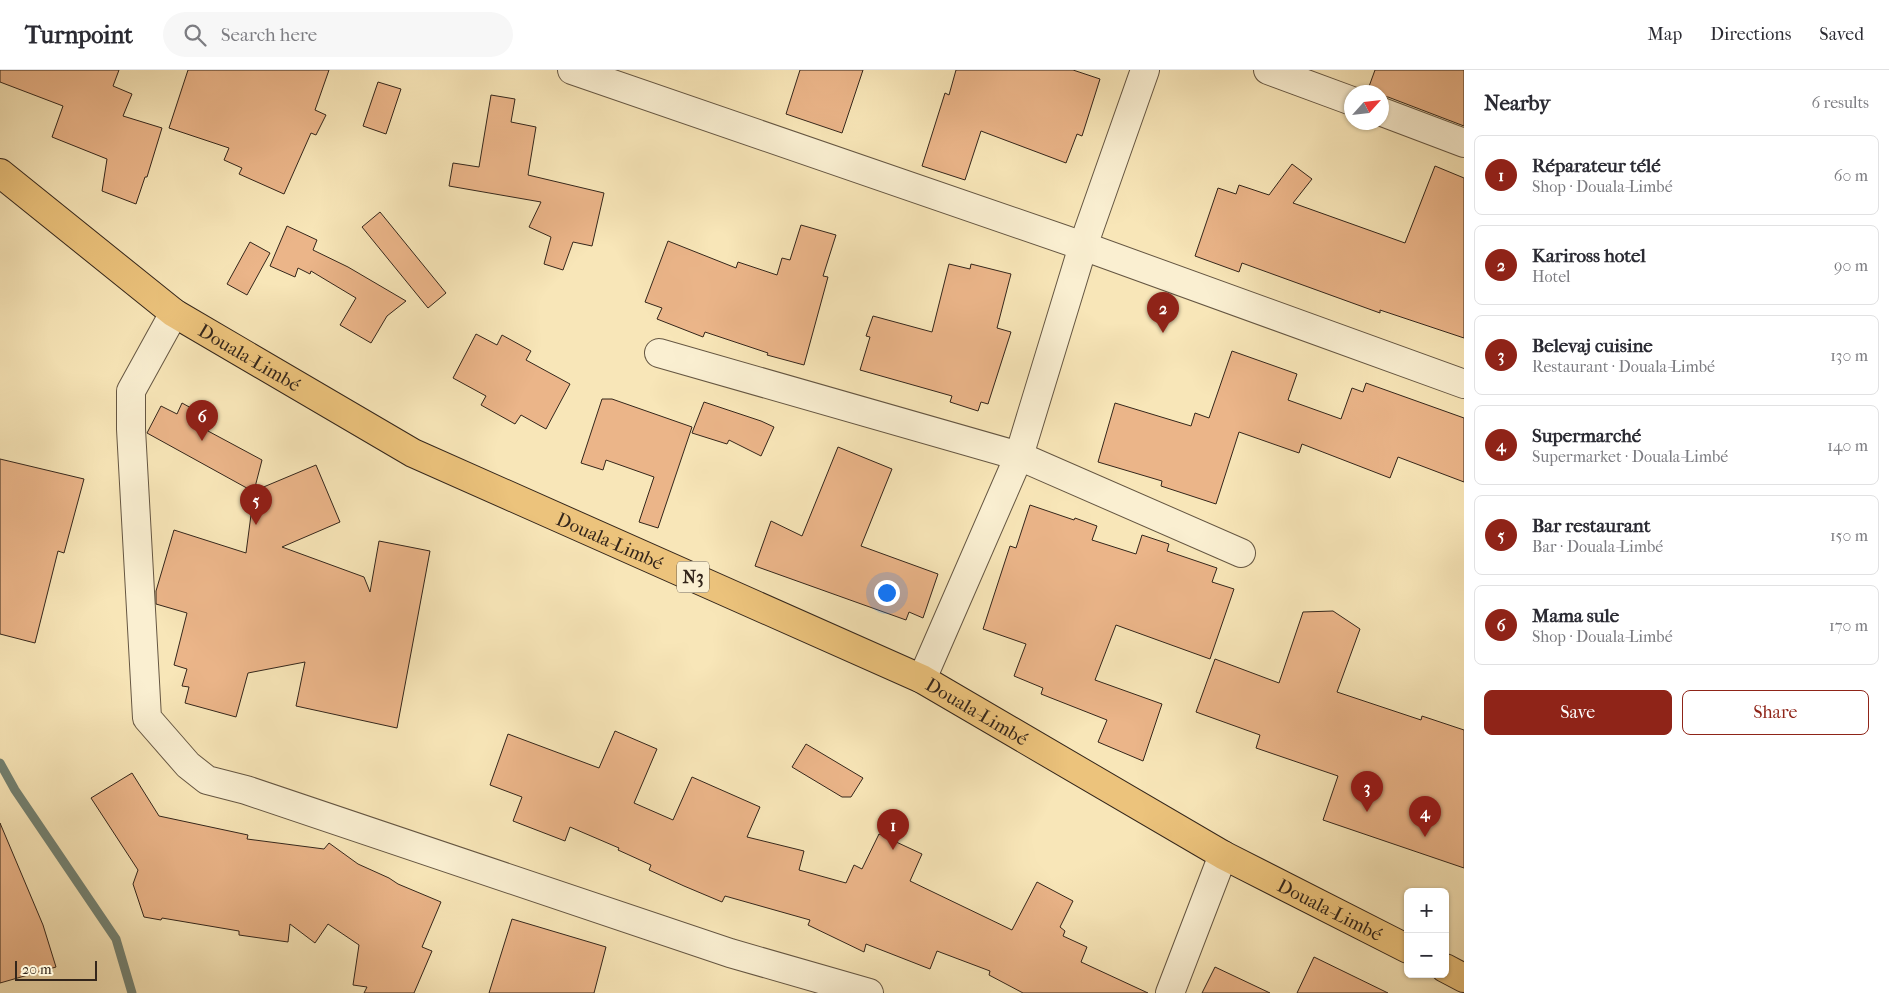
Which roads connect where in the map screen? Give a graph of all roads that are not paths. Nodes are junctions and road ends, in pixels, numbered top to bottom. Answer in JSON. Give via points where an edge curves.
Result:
{"nodes":[{"id":1,"x":572,"y":70,"type":"edge"},
{"id":2,"x":1145,"y":70,"type":"edge"},
{"id":3,"x":1268,"y":70,"type":"edge"},
{"id":4,"x":1344,"y":98,"type":"edge"},
{"id":5,"x":1389,"y":115,"type":"edge"},
{"id":6,"x":1464,"y":143,"type":"edge"},
{"id":7,"x":0,"y":173,"type":"edge"},
{"id":8,"x":1083,"y":246,"type":"junction"},
{"id":9,"x":174,"y":313,"type":"junction"},
{"id":10,"x":659,"y":353,"type":"dead end"},
{"id":11,"x":1464,"y":384,"type":"edge"},
{"id":12,"x":1019,"y":456,"type":"junction"},
{"id":13,"x":1241,"y":553,"type":"dead end"},
{"id":14,"x":922,"y":679,"type":"junction"},
{"id":15,"x":1223,"y":855,"type":"junction"},
{"id":16,"x":1404,"y":947,"type":"edge"},
{"id":17,"x":1449,"y":970,"type":"edge"},
{"id":18,"x":1464,"y":978,"type":"edge"},
{"id":19,"x":869,"y":993,"type":"edge"},
{"id":20,"x":1170,"y":993,"type":"edge"}],
"edges":[{"from":1,"to":8,"type":"street"},
{"from":2,"to":8,"type":"street"},
{"from":3,"to":4,"type":"street"},
{"from":5,"to":6,"type":"street"},
{"from":7,"to":9,"type":"highway","name":"Douala-Limbé","number":"N3"},
{"from":8,"to":11,"type":"street"},
{"from":8,"to":12,"type":"street"},
{"from":9,"to":14,"type":"highway","name":"Douala-Limbé","number":"N3","via":[[413,453]]},
{"from":9,"to":19,"type":"street","via":[[131,392],[131,429],[147,718],[188,764],[207,780],[246,790],[730,953]]},
{"from":10,"to":12,"type":"street"},
{"from":12,"to":13,"type":"street"},
{"from":12,"to":14,"type":"street"},
{"from":14,"to":15,"type":"highway","name":"Douala-Limbé","number":"N3"},
{"from":15,"to":16,"type":"highway","name":"Douala-Limbé","number":"N3"},
{"from":15,"to":20,"type":"street"},
{"from":17,"to":18,"type":"highway"}]}
